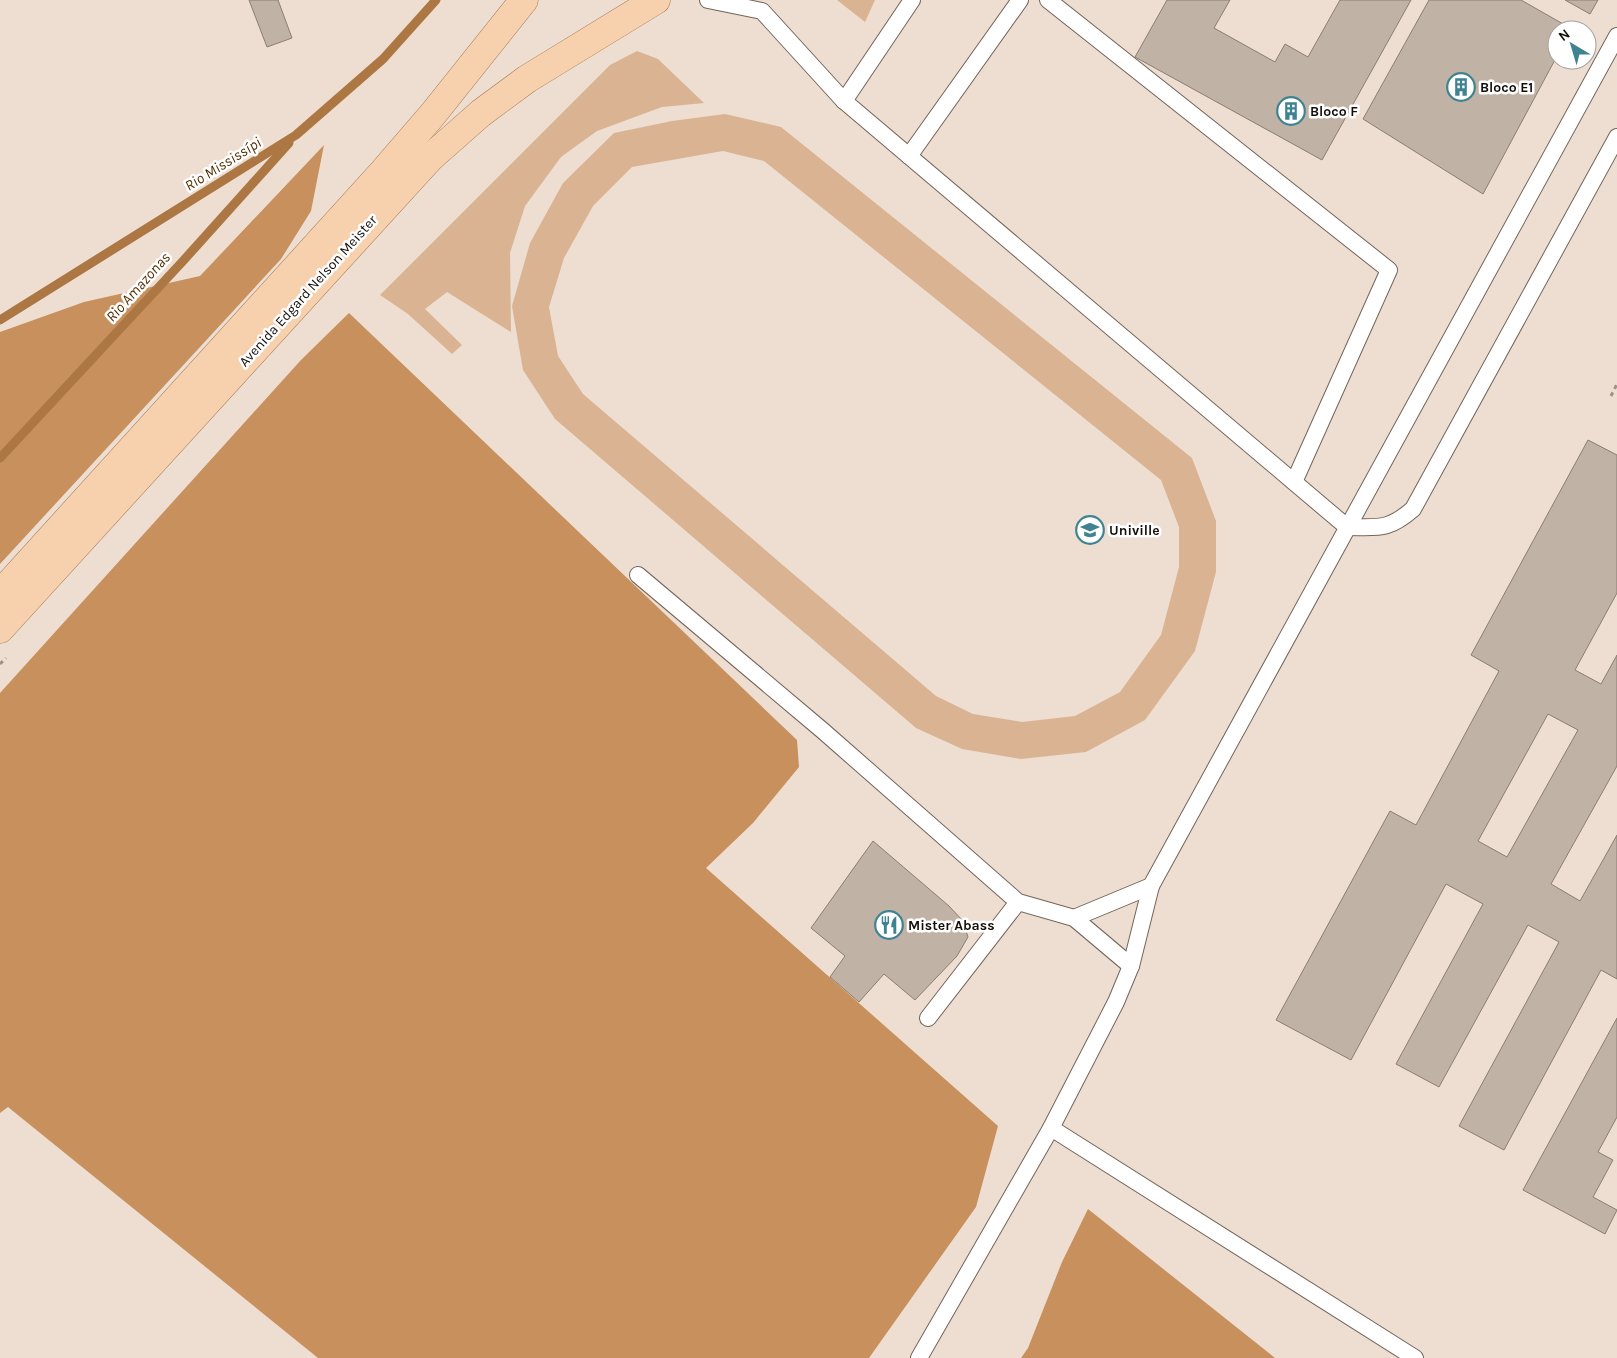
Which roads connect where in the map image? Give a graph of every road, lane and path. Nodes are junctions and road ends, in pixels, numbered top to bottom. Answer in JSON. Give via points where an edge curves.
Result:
{"nodes":[{"id":1,"x":524,"y":0,"type":"edge"},
{"id":2,"x":656,"y":0,"type":"edge"},
{"id":3,"x":708,"y":0,"type":"edge"},
{"id":4,"x":912,"y":0,"type":"edge"},
{"id":5,"x":1020,"y":0,"type":"edge"},
{"id":6,"x":1048,"y":0,"type":"edge"},
{"id":7,"x":762,"y":6,"type":"edge"},
{"id":8,"x":1617,"y":36,"type":"edge"},
{"id":9,"x":844,"y":101,"type":"junction"},
{"id":10,"x":1617,"y":137,"type":"edge"},
{"id":11,"x":909,"y":156,"type":"junction"},
{"id":12,"x":1617,"y":384,"type":"edge"},
{"id":13,"x":1610,"y":396,"type":"dead end"},
{"id":14,"x":1294,"y":482,"type":"junction"},
{"id":15,"x":1346,"y":527,"type":"junction"},
{"id":16,"x":638,"y":575,"type":"dead end"},
{"id":17,"x":0,"y":594,"type":"edge"},
{"id":18,"x":0,"y":629,"type":"edge"},
{"id":19,"x":1150,"y":886,"type":"junction"},
{"id":20,"x":1018,"y":902,"type":"junction"},
{"id":21,"x":1074,"y":918,"type":"junction"},
{"id":22,"x":1131,"y":966,"type":"junction"},
{"id":23,"x":928,"y":1018,"type":"dead end"},
{"id":24,"x":1051,"y":1128,"type":"junction"},
{"id":25,"x":919,"y":1358,"type":"edge"},
{"id":26,"x":1415,"y":1358,"type":"edge"}],
"edges":[{"from":1,"to":17,"type":"main road","name":"Avenida Edgard Nelson Meister","via":[[434,114],[383,172]]},
{"from":2,"to":18,"type":"main road","name":"Avenida Edgard Nelson Meister","via":[[527,79],[481,113],[430,158]]},
{"from":3,"to":7,"type":"lane"},
{"from":4,"to":9,"type":"lane"},
{"from":5,"to":11,"type":"lane"},
{"from":6,"to":14,"type":"lane","via":[[1389,270]]},
{"from":7,"to":9,"type":"lane"},
{"from":8,"to":15,"type":"lane"},
{"from":9,"to":11,"type":"lane"},
{"from":10,"to":15,"type":"lane","via":[[1414,509],[1398,522],[1383,527]]},
{"from":11,"to":14,"type":"lane"},
{"from":12,"to":13,"type":"path"},
{"from":14,"to":15,"type":"lane"},
{"from":15,"to":19,"type":"lane"},
{"from":16,"to":20,"type":"lane","via":[[822,730]]},
{"from":19,"to":21,"type":"lane"},
{"from":19,"to":22,"type":"lane"},
{"from":20,"to":21,"type":"lane"},
{"from":20,"to":23,"type":"lane"},
{"from":21,"to":22,"type":"lane"},
{"from":22,"to":24,"type":"lane"},
{"from":24,"to":25,"type":"lane"},
{"from":24,"to":26,"type":"lane"}]}
